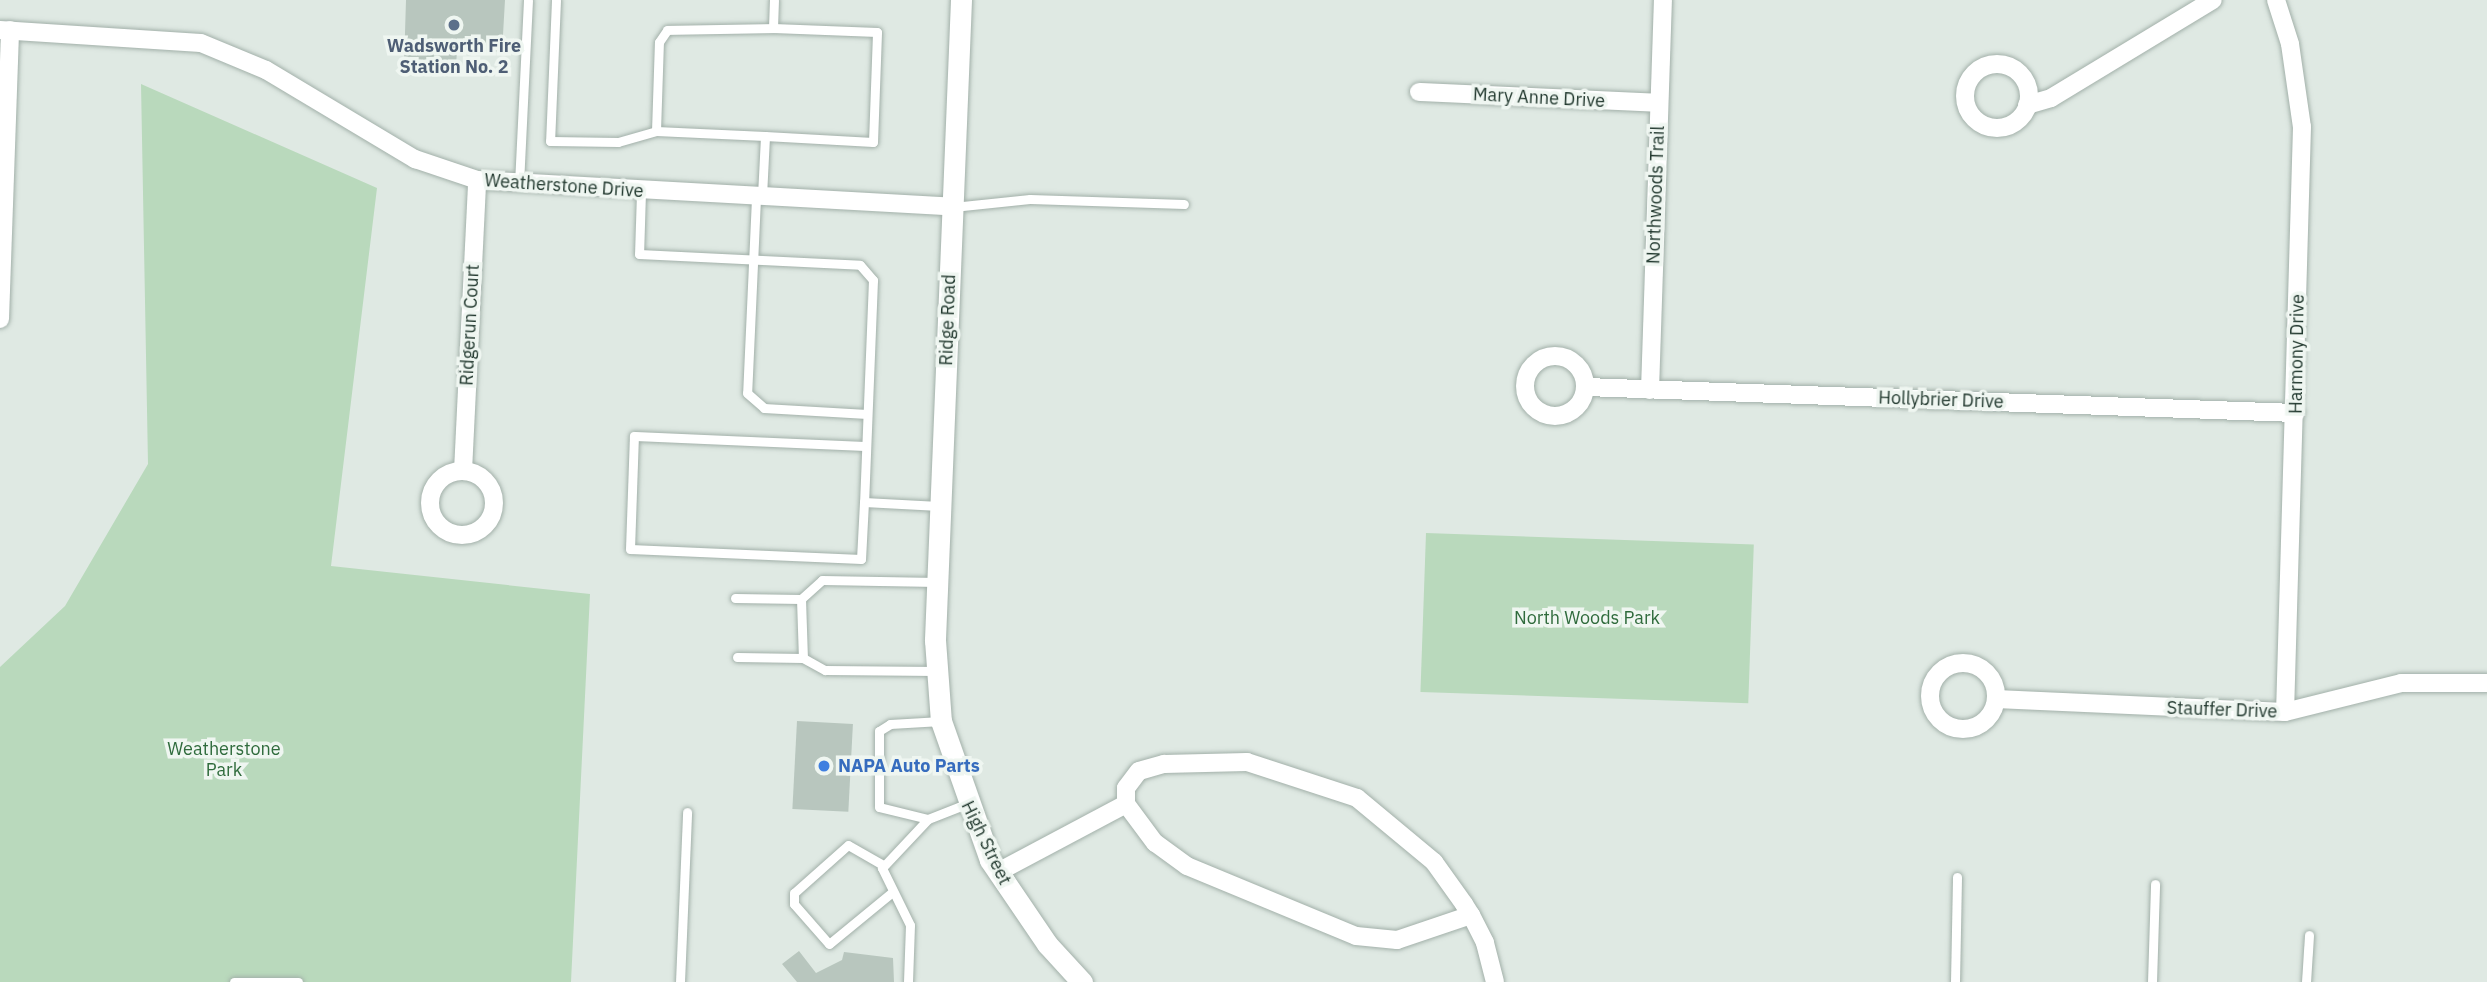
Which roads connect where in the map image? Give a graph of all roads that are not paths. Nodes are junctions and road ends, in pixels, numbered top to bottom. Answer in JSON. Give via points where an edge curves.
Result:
{"nodes":[{"id":1,"x":528,"y":0,"type":"edge"},
{"id":2,"x":556,"y":0,"type":"edge"},
{"id":3,"x":774,"y":0,"type":"edge"},
{"id":4,"x":961,"y":0,"type":"edge"},
{"id":5,"x":1663,"y":0,"type":"edge"},
{"id":6,"x":2213,"y":0,"type":"edge"},
{"id":7,"x":2276,"y":0,"type":"edge"},
{"id":8,"x":774,"y":28,"type":"junction"},
{"id":9,"x":5,"y":30,"type":"edge"},
{"id":10,"x":1419,"y":92,"type":"dead end"},
{"id":11,"x":1659,"y":103,"type":"junction"},
{"id":12,"x":2027,"y":105,"type":"dead end"},
{"id":13,"x":656,"y":131,"type":"junction"},
{"id":14,"x":765,"y":136,"type":"junction"},
{"id":15,"x":477,"y":180,"type":"junction"},
{"id":16,"x":519,"y":186,"type":"junction"},
{"id":17,"x":641,"y":192,"type":"junction"},
{"id":18,"x":759,"y":198,"type":"junction"},
{"id":19,"x":1184,"y":204,"type":"dead end"},
{"id":20,"x":953,"y":207,"type":"junction"},
{"id":21,"x":753,"y":260,"type":"junction"},
{"id":22,"x":0,"y":319,"type":"edge"},
{"id":23,"x":1586,"y":387,"type":"dead end"},
{"id":24,"x":1650,"y":390,"type":"junction"},
{"id":25,"x":2296,"y":413,"type":"junction"},
{"id":26,"x":867,"y":414,"type":"junction"},
{"id":27,"x":866,"y":446,"type":"junction"},
{"id":28,"x":463,"y":471,"type":"dead end"},
{"id":29,"x":864,"y":502,"type":"junction"},
{"id":30,"x":940,"y":506,"type":"junction"},
{"id":31,"x":937,"y":582,"type":"junction"},
{"id":32,"x":735,"y":598,"type":"dead end"},
{"id":33,"x":802,"y":599,"type":"junction"},
{"id":34,"x":935,"y":639,"type":"joint"},
{"id":35,"x":737,"y":657,"type":"dead end"},
{"id":36,"x":803,"y":658,"type":"junction"},
{"id":37,"x":937,"y":671,"type":"junction"},
{"id":38,"x":2487,"y":683,"type":"edge"},
{"id":39,"x":1996,"y":699,"type":"dead end"},
{"id":40,"x":2285,"y":712,"type":"junction"},
{"id":41,"x":941,"y":721,"type":"junction"},
{"id":42,"x":966,"y":804,"type":"junction"},
{"id":43,"x":1126,"y":804,"type":"junction"},
{"id":44,"x":687,"y":812,"type":"dead end"},
{"id":45,"x":928,"y":819,"type":"junction"},
{"id":46,"x":883,"y":865,"type":"junction"},
{"id":47,"x":998,"y":872,"type":"junction"},
{"id":48,"x":1957,"y":877,"type":"dead end"},
{"id":49,"x":2155,"y":884,"type":"dead end"},
{"id":50,"x":891,"y":893,"type":"junction"},
{"id":51,"x":1471,"y":915,"type":"junction"},
{"id":52,"x":2309,"y":935,"type":"dead end"},
{"id":53,"x":234,"y":982,"type":"edge"},
{"id":54,"x":298,"y":982,"type":"edge"},
{"id":55,"x":680,"y":982,"type":"edge"},
{"id":56,"x":908,"y":982,"type":"edge"},
{"id":57,"x":1082,"y":982,"type":"edge"},
{"id":58,"x":1495,"y":982,"type":"edge"},
{"id":59,"x":1955,"y":982,"type":"edge"},
{"id":60,"x":2152,"y":982,"type":"edge"},
{"id":61,"x":2306,"y":982,"type":"edge"}],
"edges":[{"from":1,"to":16,"type":"lane"},
{"from":2,"to":13,"type":"lane","via":[[550,141],[618,142]]},
{"from":3,"to":8,"type":"lane"},
{"from":4,"to":20,"type":"main road","name":"Ridge Road"},
{"from":5,"to":11,"type":"street","name":"Northwoods Trail"},
{"from":6,"to":12,"type":"street","via":[[2051,98]]},
{"from":7,"to":25,"type":"street","name":"Harmony Drive","via":[[2290,44],[2302,127]]},
{"from":8,"to":13,"type":"lane","via":[[667,30],[659,42]]},
{"from":8,"to":14,"type":"lane","via":[[877,32],[873,142]]},
{"from":9,"to":15,"type":"street","name":"Weatherstone Drive","via":[[201,43],[266,70],[415,159]]},
{"from":9,"to":22,"type":"street"},
{"from":10,"to":11,"type":"street","name":"Mary Anne Drive"},
{"from":11,"to":24,"type":"street","name":"Northwoods Trail"},
{"from":13,"to":14,"type":"lane"},
{"from":14,"to":18,"type":"lane"},
{"from":15,"to":16,"type":"street","name":"Weatherstone Drive"},
{"from":15,"to":28,"type":"street","name":"Ridgerun Court"},
{"from":16,"to":17,"type":"street","name":"Weatherstone Drive"},
{"from":17,"to":18,"type":"street","name":"Weatherstone Drive"},
{"from":17,"to":21,"type":"lane","via":[[639,254]]},
{"from":18,"to":20,"type":"street","name":"Weatherstone Drive"},
{"from":18,"to":21,"type":"lane"},
{"from":19,"to":20,"type":"lane","via":[[1030,199]]},
{"from":20,"to":30,"type":"main road","name":"Ridge Road"},
{"from":21,"to":26,"type":"lane","via":[[747,393],[764,408]]},
{"from":21,"to":26,"type":"lane","via":[[860,265],[873,280]]},
{"from":23,"to":24,"type":"street","name":"Hollybrier Drive"},
{"from":24,"to":25,"type":"street","name":"Hollybrier Drive"},
{"from":25,"to":40,"type":"street","name":"Harmony Drive"},
{"from":26,"to":27,"type":"lane"},
{"from":27,"to":29,"type":"lane"},
{"from":27,"to":29,"type":"lane","via":[[634,436],[630,549],[862,559]]},
{"from":29,"to":30,"type":"lane"},
{"from":30,"to":31,"type":"main road","name":"Ridge Road"},
{"from":31,"to":33,"type":"lane","via":[[822,580]]},
{"from":31,"to":34,"type":"main road","name":"Ridge Road"},
{"from":32,"to":33,"type":"lane"},
{"from":33,"to":36,"type":"lane"},
{"from":34,"to":37,"type":"main road","name":"High Street"},
{"from":35,"to":36,"type":"lane"},
{"from":36,"to":37,"type":"lane","via":[[825,670]]},
{"from":37,"to":41,"type":"main road","name":"High Street"},
{"from":38,"to":40,"type":"street","name":"Stauffer Drive","via":[[2401,683]]},
{"from":39,"to":40,"type":"street","name":"Stauffer Drive"},
{"from":41,"to":42,"type":"main road","name":"High Street"},
{"from":41,"to":45,"type":"lane","via":[[890,724],[879,731],[878,807]]},
{"from":42,"to":45,"type":"lane"},
{"from":42,"to":47,"type":"main road","name":"High Street"},
{"from":43,"to":47,"type":"street"},
{"from":43,"to":51,"type":"street","via":[[1155,843],[1187,866],[1356,936],[1397,940]]},
{"from":43,"to":51,"type":"street","via":[[1126,788],[1139,771],[1164,764],[1247,762],[1317,779],[1357,798],[1406,834]]},
{"from":44,"to":55,"type":"lane"},
{"from":45,"to":46,"type":"lane"},
{"from":46,"to":50,"type":"lane"},
{"from":46,"to":50,"type":"lane","via":[[848,845],[794,893],[794,904],[829,944]]},
{"from":47,"to":57,"type":"main road","name":"High Street","via":[[1047,944]]},
{"from":48,"to":59,"type":"lane"},
{"from":49,"to":60,"type":"lane"},
{"from":50,"to":56,"type":"lane","via":[[910,925]]},
{"from":51,"to":58,"type":"street"},
{"from":52,"to":61,"type":"lane"},
{"from":53,"to":54,"type":"lane"}]}
